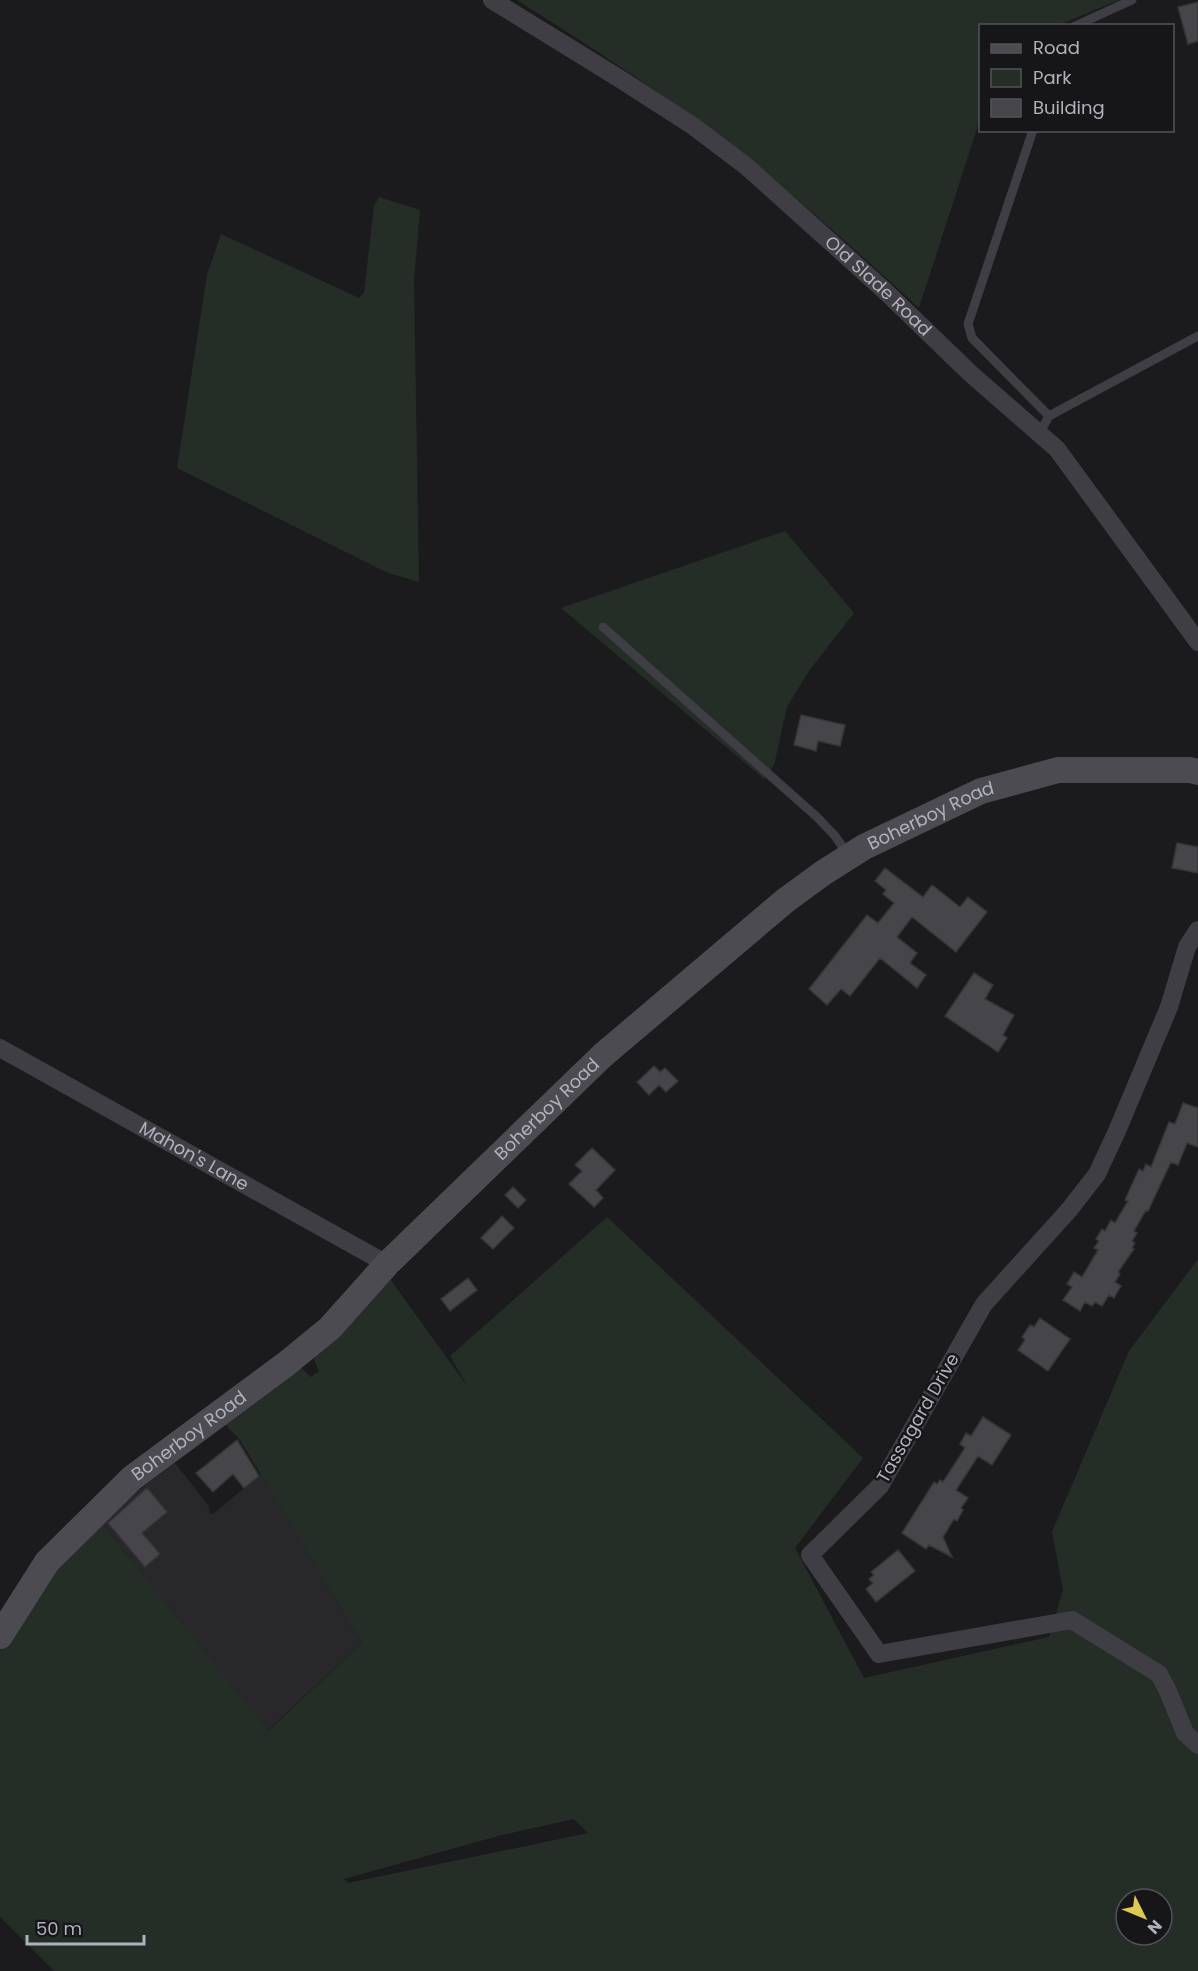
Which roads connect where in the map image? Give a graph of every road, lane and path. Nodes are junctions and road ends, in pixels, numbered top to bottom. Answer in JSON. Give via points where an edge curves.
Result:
{"nodes":[{"id":1,"x":492,"y":0,"type":"edge"},
{"id":2,"x":1132,"y":0,"type":"edge"},
{"id":3,"x":1079,"y":24,"type":"edge"},
{"id":4,"x":1032,"y":132,"type":"edge"},
{"id":5,"x":1198,"y":336,"type":"edge"},
{"id":6,"x":1049,"y":416,"type":"junction"},
{"id":7,"x":1039,"y":434,"type":"junction"},
{"id":8,"x":603,"y":627,"type":"dead end"},
{"id":9,"x":1198,"y":642,"type":"edge"},
{"id":10,"x":1198,"y":772,"type":"edge"},
{"id":11,"x":849,"y":856,"type":"junction"},
{"id":12,"x":1198,"y":930,"type":"edge"},
{"id":13,"x":0,"y":1048,"type":"edge"},
{"id":14,"x":387,"y":1264,"type":"junction"},
{"id":15,"x":0,"y":1636,"type":"edge"},
{"id":16,"x":1198,"y":1744,"type":"edge"}],
"edges":[{"from":1,"to":7,"type":"street","name":"Old Slade Road","via":[[617,76],[746,166]]},
{"from":2,"to":3,"type":"lane"},
{"from":4,"to":6,"type":"lane","via":[[968,324],[972,338]]},
{"from":5,"to":6,"type":"lane"},
{"from":6,"to":7,"type":"lane"},
{"from":7,"to":9,"type":"street","name":"Old Slade Road","via":[[1057,449]]},
{"from":8,"to":11,"type":"lane","via":[[817,817]]},
{"from":10,"to":11,"type":"street","name":"Boherboy Road","via":[[1058,770],[981,791]]},
{"from":11,"to":14,"type":"street","name":"Boherboy Road","via":[[786,900],[603,1055]]},
{"from":12,"to":16,"type":"street","name":"Tassagard Drive","via":[[1187,947],[1169,1007],[1097,1174],[984,1304],[880,1486],[810,1555],[879,1654],[1072,1620],[1159,1674],[1185,1733]]},
{"from":13,"to":14,"type":"street","name":"Mahon's Lane"},
{"from":14,"to":15,"type":"street","name":"Boherboy Road","via":[[330,1328],[132,1478],[47,1562]]}]}
